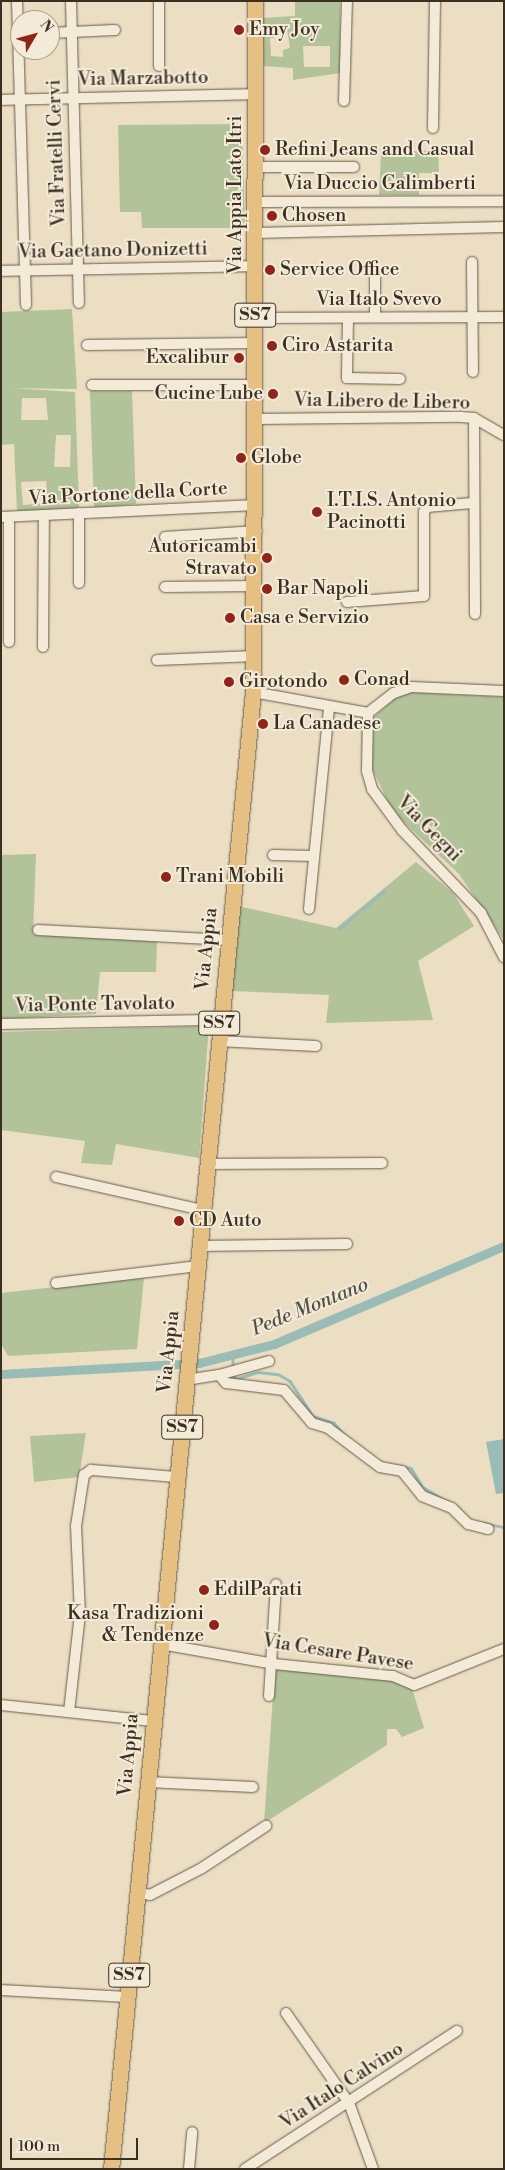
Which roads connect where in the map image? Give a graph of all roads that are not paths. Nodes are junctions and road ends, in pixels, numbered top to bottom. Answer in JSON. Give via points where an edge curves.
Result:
{"nodes":[{"id":1,"x":71,"y":1,"type":"edge"},
{"id":2,"x":159,"y":1,"type":"edge"},
{"id":3,"x":255,"y":1,"type":"edge"},
{"id":4,"x":347,"y":1,"type":"edge"},
{"id":5,"x":435,"y":1,"type":"edge"},
{"id":6,"x":114,"y":30,"type":"dead end"},
{"id":7,"x":60,"y":33,"type":"edge"},
{"id":8,"x":71,"y":33,"type":"junction"},
{"id":9,"x":19,"y":60,"type":"edge"},
{"id":10,"x":159,"y":66,"type":"dead end"},
{"id":11,"x":256,"y":94,"type":"junction"},
{"id":12,"x":73,"y":98,"type":"junction"},
{"id":13,"x":1,"y":100,"type":"edge"},
{"id":14,"x":19,"y":100,"type":"junction"},
{"id":15,"x":344,"y":101,"type":"dead end"},
{"id":16,"x":433,"y":128,"type":"dead end"},
{"id":17,"x":354,"y":167,"type":"dead end"},
{"id":18,"x":255,"y":168,"type":"junction"},
{"id":19,"x":504,"y":201,"type":"edge"},
{"id":20,"x":256,"y":202,"type":"junction"},
{"id":21,"x":504,"y":227,"type":"edge"},
{"id":22,"x":255,"y":233,"type":"junction"},
{"id":23,"x":472,"y":262,"type":"dead end"},
{"id":24,"x":256,"y":266,"type":"junction"},
{"id":25,"x":78,"y":268,"type":"junction"},
{"id":26,"x":1,"y":271,"type":"edge"},
{"id":27,"x":26,"y":271,"type":"junction"},
{"id":28,"x":375,"y":273,"type":"dead end"},
{"id":29,"x":79,"y":303,"type":"dead end"},
{"id":30,"x":26,"y":305,"type":"dead end"},
{"id":31,"x":375,"y":317,"type":"junction"},
{"id":32,"x":504,"y":317,"type":"edge"},
{"id":33,"x":255,"y":318,"type":"junction"},
{"id":34,"x":348,"y":318,"type":"junction"},
{"id":35,"x":471,"y":318,"type":"junction"},
{"id":36,"x":256,"y":344,"type":"junction"},
{"id":37,"x":88,"y":345,"type":"dead end"},
{"id":38,"x":473,"y":372,"type":"dead end"},
{"id":39,"x":400,"y":379,"type":"dead end"},
{"id":40,"x":92,"y":385,"type":"dead end"},
{"id":41,"x":257,"y":385,"type":"junction"},
{"id":42,"x":474,"y":418,"type":"junction"},
{"id":43,"x":256,"y":419,"type":"junction"},
{"id":44,"x":504,"y":435,"type":"edge"},
{"id":45,"x":472,"y":503,"type":"junction"},
{"id":46,"x":257,"y":505,"type":"junction"},
{"id":47,"x":79,"y":513,"type":"junction"},
{"id":48,"x":44,"y":515,"type":"junction"},
{"id":49,"x":5,"y":517,"type":"edge"},
{"id":50,"x":257,"y":532,"type":"junction"},
{"id":51,"x":165,"y":537,"type":"dead end"},
{"id":52,"x":5,"y":567,"type":"edge"},
{"id":53,"x":79,"y":583,"type":"dead end"},
{"id":54,"x":256,"y":586,"type":"junction"},
{"id":55,"x":165,"y":587,"type":"dead end"},
{"id":56,"x":347,"y":602,"type":"dead end"},
{"id":57,"x":475,"y":614,"type":"dead end"},
{"id":58,"x":256,"y":628,"type":"joint"},
{"id":59,"x":9,"y":642,"type":"dead end"},
{"id":60,"x":43,"y":647,"type":"dead end"},
{"id":61,"x":255,"y":656,"type":"junction"},
{"id":62,"x":157,"y":660,"type":"dead end"},
{"id":63,"x":504,"y":691,"type":"edge"},
{"id":64,"x":253,"y":692,"type":"junction"},
{"id":65,"x":329,"y":710,"type":"junction"},
{"id":66,"x":368,"y":713,"type":"junction"},
{"id":67,"x":273,"y":854,"type":"dead end"},
{"id":68,"x":314,"y":856,"type":"junction"},
{"id":69,"x":309,"y":909,"type":"dead end"},
{"id":70,"x":38,"y":930,"type":"dead end"},
{"id":71,"x":228,"y":940,"type":"junction"},
{"id":72,"x":504,"y":957,"type":"edge"},
{"id":73,"x":219,"y":1020,"type":"junction"},
{"id":74,"x":1,"y":1024,"type":"edge"},
{"id":75,"x":218,"y":1041,"type":"junction"},
{"id":76,"x":316,"y":1046,"type":"dead end"},
{"id":77,"x":382,"y":1163,"type":"dead end"},
{"id":78,"x":208,"y":1164,"type":"junction"},
{"id":79,"x":56,"y":1177,"type":"dead end"},
{"id":80,"x":203,"y":1210,"type":"junction"},
{"id":81,"x":347,"y":1244,"type":"dead end"},
{"id":82,"x":200,"y":1246,"type":"junction"},
{"id":83,"x":198,"y":1266,"type":"junction"},
{"id":84,"x":56,"y":1283,"type":"dead end"},
{"id":85,"x":269,"y":1361,"type":"dead end"},
{"id":86,"x":219,"y":1375,"type":"junction"},
{"id":87,"x":186,"y":1379,"type":"junction"},
{"id":88,"x":177,"y":1477,"type":"junction"},
{"id":89,"x":488,"y":1529,"type":"dead end"},
{"id":90,"x":276,"y":1584,"type":"dead end"},
{"id":91,"x":161,"y":1644,"type":"junction"},
{"id":92,"x":504,"y":1649,"type":"edge"},
{"id":93,"x":271,"y":1660,"type":"junction"},
{"id":94,"x":269,"y":1696,"type":"dead end"},
{"id":95,"x":1,"y":1705,"type":"edge"},
{"id":96,"x":70,"y":1712,"type":"junction"},
{"id":97,"x":152,"y":1721,"type":"junction"},
{"id":98,"x":147,"y":1782,"type":"junction"},
{"id":99,"x":253,"y":1787,"type":"dead end"},
{"id":100,"x":266,"y":1826,"type":"dead end"},
{"id":101,"x":136,"y":1892,"type":"junction"},
{"id":102,"x":1,"y":1990,"type":"edge"},
{"id":103,"x":127,"y":1997,"type":"junction"},
{"id":104,"x":286,"y":2013,"type":"dead end"},
{"id":105,"x":456,"y":2031,"type":"dead end"},
{"id":106,"x":349,"y":2103,"type":"junction"},
{"id":107,"x":192,"y":2132,"type":"dead end"},
{"id":108,"x":111,"y":2169,"type":"edge"},
{"id":109,"x":189,"y":2169,"type":"edge"},
{"id":110,"x":245,"y":2169,"type":"edge"},
{"id":111,"x":373,"y":2169,"type":"edge"}],
"edges":[{"from":1,"to":8,"type":"street","name":"Via Fratelli Cervi"},
{"from":2,"to":10,"type":"street"},
{"from":3,"to":11,"type":"main road","name":"Via Appia Lato Itri","number":"SS7"},
{"from":4,"to":15,"type":"street"},
{"from":5,"to":16,"type":"street"},
{"from":6,"to":8,"type":"street"},
{"from":7,"to":8,"type":"street"},
{"from":8,"to":12,"type":"street","name":"Via Fratelli Cervi"},
{"from":9,"to":14,"type":"street"},
{"from":11,"to":12,"type":"street","name":"Via Marzabotto"},
{"from":11,"to":18,"type":"main road","name":"Via Appia Lato Itri","number":"SS7"},
{"from":12,"to":14,"type":"street","name":"Via Marzabotto"},
{"from":12,"to":25,"type":"street","name":"Via Fratelli Cervi"},
{"from":13,"to":14,"type":"street","name":"Via Marzabotto"},
{"from":14,"to":27,"type":"street"},
{"from":17,"to":18,"type":"street"},
{"from":18,"to":20,"type":"main road","name":"Via Appia Lato Itri","number":"SS7"},
{"from":19,"to":20,"type":"street","name":"Via Duccio Galimberti"},
{"from":20,"to":22,"type":"main road","name":"Via Appia Lato Itri","number":"SS7"},
{"from":21,"to":22,"type":"street"},
{"from":22,"to":24,"type":"main road","name":"Via Appia Lato Itri","number":"SS7"},
{"from":23,"to":35,"type":"street"},
{"from":24,"to":25,"type":"street","name":"Via Gaetano Donizetti"},
{"from":24,"to":33,"type":"main road","name":"Via Appia Lato Itri","number":"SS7"},
{"from":25,"to":27,"type":"street","name":"Via Gaetano Donizetti"},
{"from":25,"to":29,"type":"street","name":"Via Fratelli Cervi"},
{"from":26,"to":27,"type":"street","name":"Via Gaetano Donizetti"},
{"from":27,"to":30,"type":"street"},
{"from":28,"to":31,"type":"street"},
{"from":31,"to":34,"type":"street","name":"Via Italo Svevo"},
{"from":31,"to":35,"type":"street","name":"Via Italo Svevo"},
{"from":32,"to":35,"type":"street","name":"Via Italo Svevo"},
{"from":33,"to":34,"type":"street","name":"Via Italo Svevo"},
{"from":33,"to":36,"type":"main road","name":"Via Appia Lato Itri","number":"SS7"},
{"from":34,"to":39,"type":"street","via":[[347,378]]},
{"from":35,"to":38,"type":"street"},
{"from":36,"to":37,"type":"street"},
{"from":36,"to":41,"type":"main road","name":"Via Appia Lato Itri","number":"SS7"},
{"from":40,"to":41,"type":"street"},
{"from":41,"to":43,"type":"main road","name":"Via Appia Lato Itri","number":"SS7"},
{"from":42,"to":43,"type":"street","name":"Via Libero de Libero"},
{"from":42,"to":44,"type":"street","name":"Via Libero de Libero"},
{"from":42,"to":45,"type":"street"},
{"from":43,"to":46,"type":"main road","name":"Via Appia Lato Itri","number":"SS7"},
{"from":45,"to":56,"type":"street","via":[[427,507],[424,512],[424,596]]},
{"from":45,"to":57,"type":"street"},
{"from":46,"to":47,"type":"street","name":"Via Portone della Corte"},
{"from":46,"to":50,"type":"main road","name":"Via Appia Lato Itri","number":"SS7"},
{"from":47,"to":48,"type":"street","name":"Via Portone della Corte"},
{"from":47,"to":53,"type":"street"},
{"from":48,"to":49,"type":"street","name":"Via Portone della Corte"},
{"from":48,"to":60,"type":"street"},
{"from":49,"to":52,"type":"street"},
{"from":50,"to":51,"type":"street"},
{"from":50,"to":54,"type":"main road","name":"Via Appia Lato Itri","number":"SS7"},
{"from":52,"to":59,"type":"street"},
{"from":54,"to":55,"type":"street"},
{"from":54,"to":58,"type":"main road","name":"Via Appia Lato Itri","number":"SS7"},
{"from":58,"to":61,"type":"main road","name":"Via Appia","number":"SS7"},
{"from":61,"to":62,"type":"street"},
{"from":61,"to":64,"type":"main road","name":"Via Appia","number":"SS7"},
{"from":63,"to":66,"type":"street","via":[[411,687],[394,693]]},
{"from":64,"to":65,"type":"street"},
{"from":64,"to":71,"type":"main road","name":"Via Appia","number":"SS7"},
{"from":65,"to":66,"type":"street"},
{"from":65,"to":68,"type":"street"},
{"from":66,"to":72,"type":"street","name":"Via Gegni","via":[[367,771],[372,789],[402,830],[447,872],[481,913]]},
{"from":67,"to":68,"type":"street"},
{"from":68,"to":69,"type":"street"},
{"from":70,"to":71,"type":"street"},
{"from":71,"to":73,"type":"main road","name":"Via Appia","number":"SS7"},
{"from":73,"to":74,"type":"street","name":"Via Ponte Tavolato"},
{"from":73,"to":75,"type":"main road","name":"Via Appia","number":"SS7"},
{"from":75,"to":76,"type":"street"},
{"from":75,"to":78,"type":"main road","name":"Via Appia","number":"SS7"},
{"from":77,"to":78,"type":"street"},
{"from":78,"to":80,"type":"main road","name":"Via Appia","number":"SS7"},
{"from":79,"to":80,"type":"street"},
{"from":80,"to":82,"type":"main road","name":"Via Appia","number":"SS7"},
{"from":81,"to":82,"type":"street"},
{"from":82,"to":83,"type":"main road","name":"Via Appia","number":"SS7"},
{"from":83,"to":84,"type":"street"},
{"from":83,"to":87,"type":"main road","name":"Via Appia","number":"SS7"},
{"from":85,"to":86,"type":"street"},
{"from":86,"to":87,"type":"street"},
{"from":86,"to":89,"type":"street","via":[[226,1383],[284,1390],[312,1423],[328,1428],[380,1467],[402,1471],[422,1496],[452,1508],[468,1524]]},
{"from":87,"to":88,"type":"main road","name":"Via Appia","number":"SS7"},
{"from":88,"to":91,"type":"main road","name":"Via Appia","number":"SS7"},
{"from":88,"to":96,"type":"street","via":[[91,1470],[84,1475],[76,1526],[80,1614]]},
{"from":90,"to":93,"type":"street"},
{"from":91,"to":93,"type":"street","name":"Via Cesare Pavese"},
{"from":91,"to":97,"type":"main road","name":"Via Appia","number":"SS7"},
{"from":92,"to":93,"type":"street","name":"Via Cesare Pavese","via":[[414,1685],[393,1676],[274,1664]]},
{"from":93,"to":94,"type":"street"},
{"from":95,"to":96,"type":"street"},
{"from":96,"to":97,"type":"street"},
{"from":97,"to":98,"type":"main road","name":"Via Appia","number":"SS7"},
{"from":98,"to":99,"type":"street"},
{"from":98,"to":101,"type":"main road","name":"Via Appia","number":"SS7"},
{"from":100,"to":101,"type":"street","via":[[202,1868],[150,1895]]},
{"from":101,"to":103,"type":"main road","name":"Via Appia","number":"SS7"},
{"from":102,"to":103,"type":"street"},
{"from":103,"to":108,"type":"main road","name":"Via Appia","number":"SS7"},
{"from":104,"to":106,"type":"street"},
{"from":105,"to":106,"type":"street","name":"Via Italo Calvino"},
{"from":106,"to":110,"type":"street","name":"Via Italo Calvino"},
{"from":106,"to":111,"type":"street"},
{"from":107,"to":109,"type":"street"}]}
